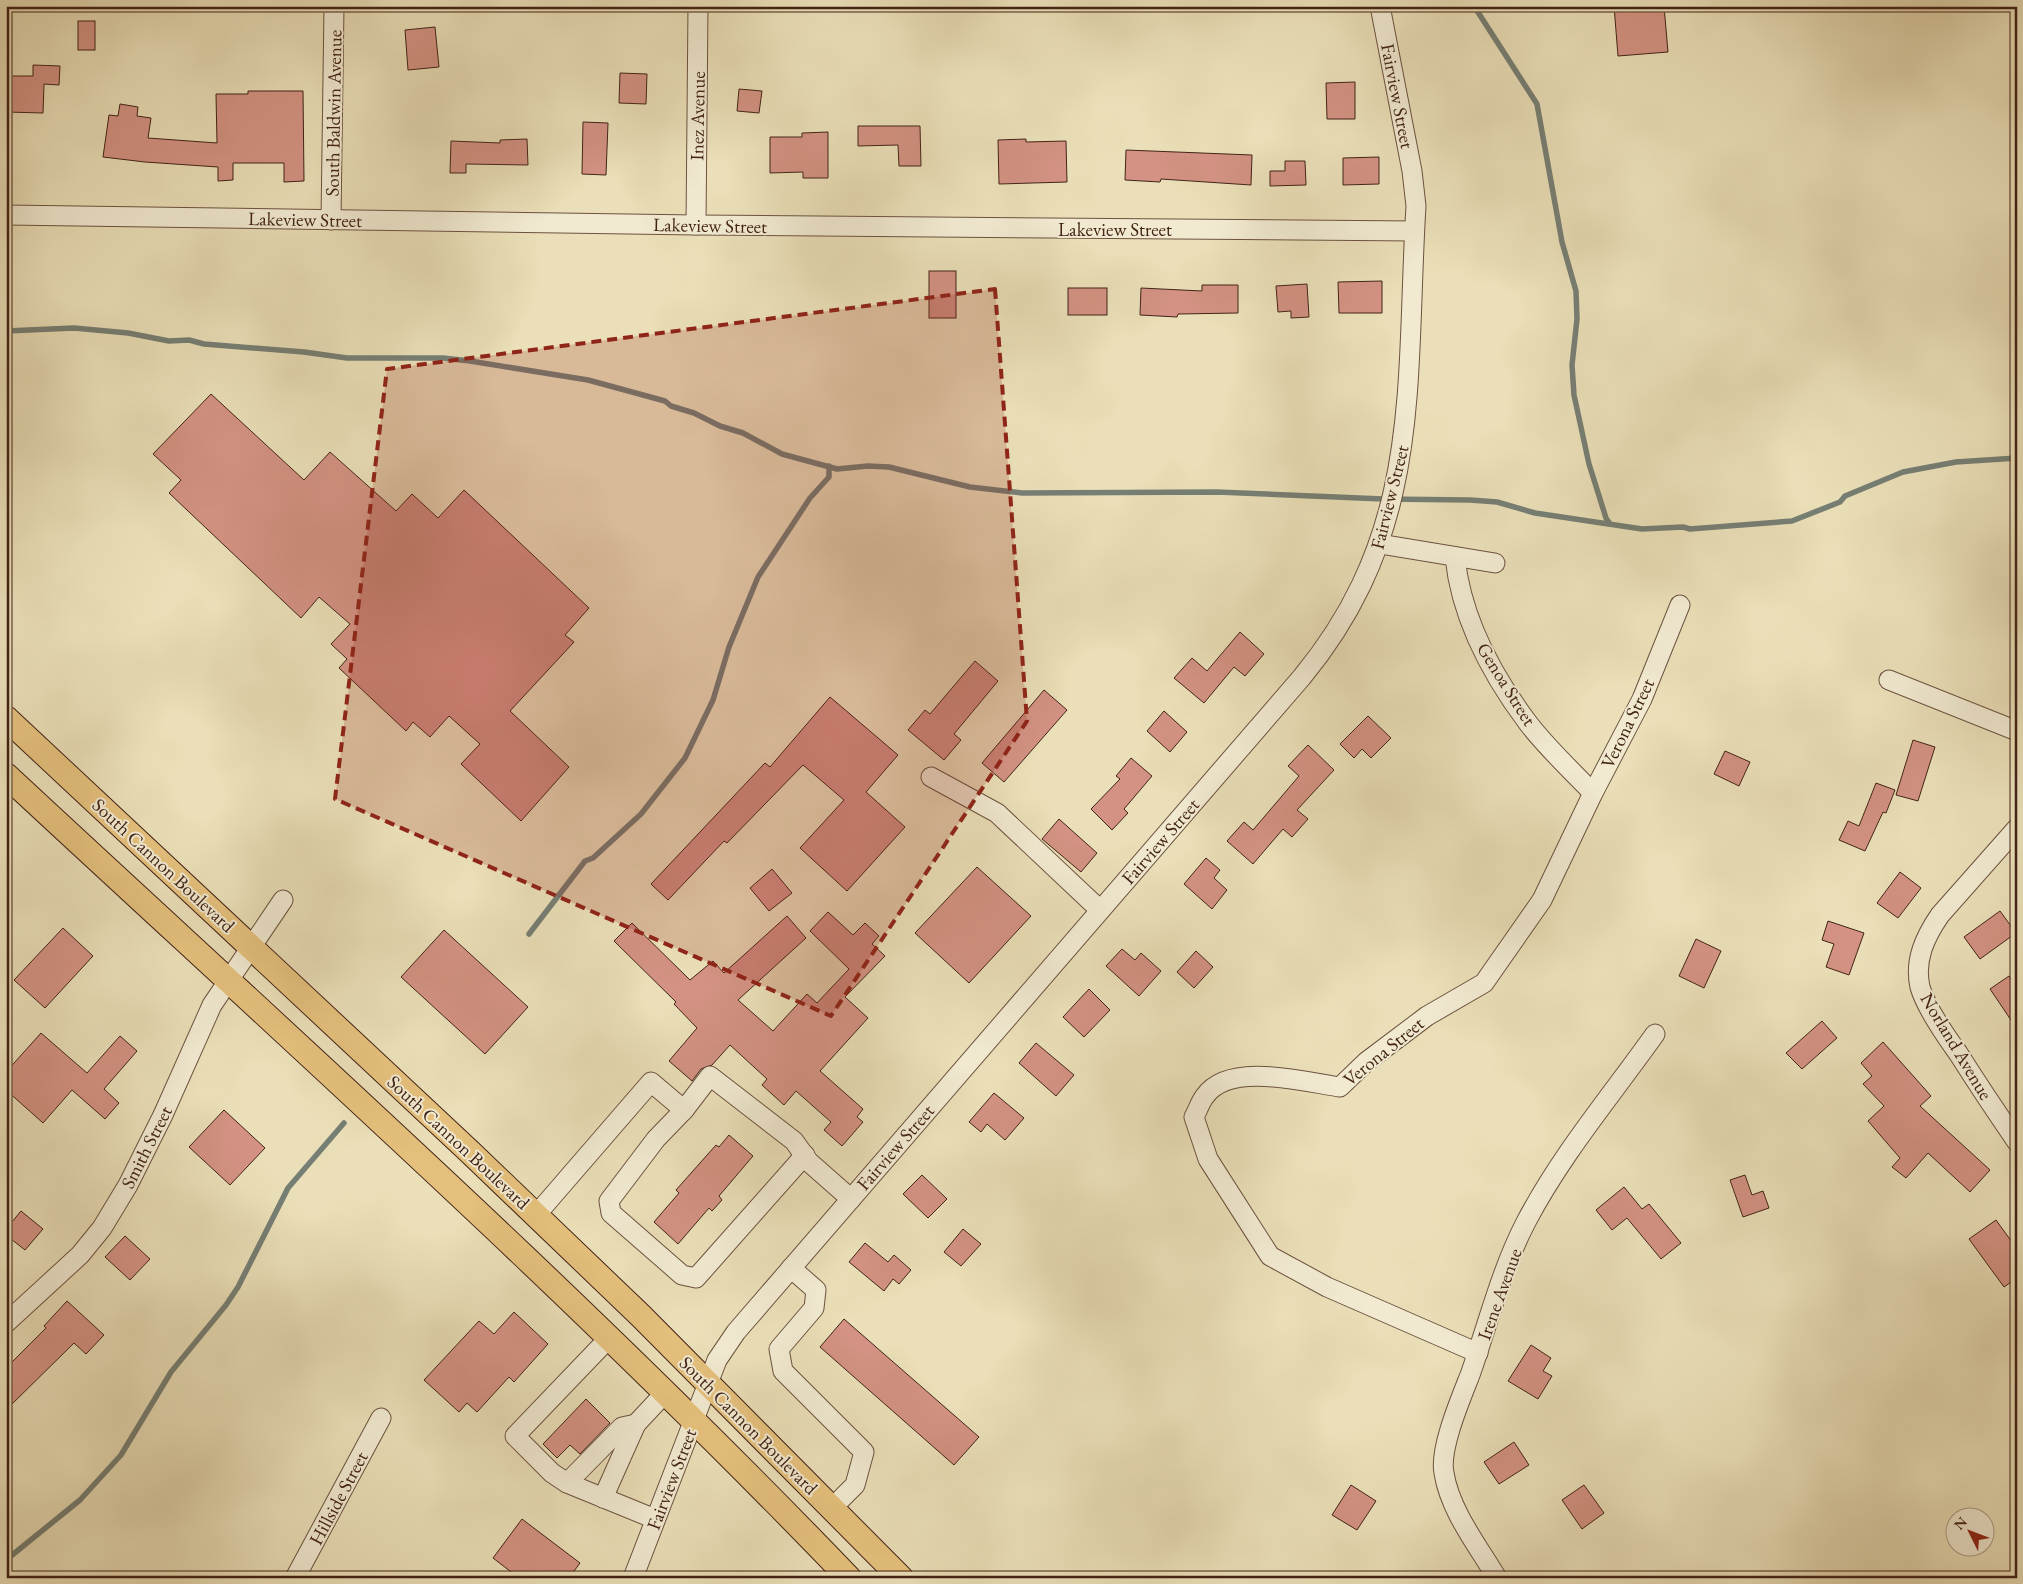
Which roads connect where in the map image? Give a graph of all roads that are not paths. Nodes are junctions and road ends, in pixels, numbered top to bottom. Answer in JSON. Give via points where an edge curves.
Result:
{"nodes":[{"id":1,"x":334,"y":6,"type":"edge"},
{"id":2,"x":698,"y":6,"type":"edge"},
{"id":3,"x":1380,"y":6,"type":"edge"},
{"id":4,"x":6,"y":215,"type":"edge"},
{"id":5,"x":331,"y":220,"type":"junction"},
{"id":6,"x":696,"y":225,"type":"junction"},
{"id":7,"x":1414,"y":231,"type":"junction"},
{"id":8,"x":1380,"y":544,"type":"junction"},
{"id":9,"x":1455,"y":557,"type":"junction"},
{"id":10,"x":1495,"y":563,"type":"dead end"},
{"id":11,"x":1680,"y":604,"type":"dead end"},
{"id":12,"x":1889,"y":680,"type":"dead end"},
{"id":13,"x":6,"y":718,"type":"edge"},
{"id":14,"x":2017,"y":731,"type":"edge"},
{"id":15,"x":6,"y":775,"type":"edge"},
{"id":16,"x":931,"y":777,"type":"dead end"},
{"id":17,"x":1593,"y":793,"type":"junction"},
{"id":18,"x":2017,"y":828,"type":"edge"},
{"id":19,"x":283,"y":900,"type":"dead end"},
{"id":20,"x":1100,"y":910,"type":"junction"},
{"id":21,"x":252,"y":947,"type":"junction"},
{"id":22,"x":229,"y":982,"type":"junction"},
{"id":23,"x":1655,"y":1034,"type":"dead end"},
{"id":24,"x":684,"y":1110,"type":"junction"},
{"id":25,"x":2017,"y":1142,"type":"edge"},
{"id":26,"x":804,"y":1155,"type":"junction"},
{"id":27,"x":850,"y":1199,"type":"junction"},
{"id":28,"x":536,"y":1215,"type":"junction"},
{"id":29,"x":791,"y":1268,"type":"junction"},
{"id":30,"x":6,"y":1323,"type":"edge"},
{"id":31,"x":609,"y":1338,"type":"junction"},
{"id":32,"x":1478,"y":1353,"type":"junction"},
{"id":33,"x":708,"y":1383,"type":"junction"},
{"id":34,"x":665,"y":1393,"type":"junction"},
{"id":35,"x":381,"y":1418,"type":"dead end"},
{"id":36,"x":693,"y":1420,"type":"junction"},
{"id":37,"x":636,"y":1424,"type":"junction"},
{"id":38,"x":567,"y":1483,"type":"junction"},
{"id":39,"x":603,"y":1498,"type":"junction"},
{"id":40,"x":832,"y":1508,"type":"junction"},
{"id":41,"x":655,"y":1520,"type":"junction"},
{"id":42,"x":296,"y":1578,"type":"edge"},
{"id":43,"x":633,"y":1578,"type":"edge"},
{"id":44,"x":849,"y":1578,"type":"edge"},
{"id":45,"x":901,"y":1578,"type":"edge"},
{"id":46,"x":1496,"y":1578,"type":"edge"}],
"edges":[{"from":1,"to":5,"type":"street","name":"South Baldwin Avenue"},
{"from":2,"to":6,"type":"street","name":"Inez Avenue"},
{"from":3,"to":7,"type":"street","name":"Fairview Street","via":[[1412,171],[1416,206]]},
{"from":4,"to":5,"type":"street","name":"Lakeview Street"},
{"from":5,"to":6,"type":"street","name":"Lakeview Street"},
{"from":6,"to":7,"type":"street","name":"Lakeview Street"},
{"from":7,"to":8,"type":"street","name":"Fairview Street","via":[[1407,404],[1401,456]]},
{"from":8,"to":9,"type":"street"},
{"from":8,"to":20,"type":"street","name":"Fairview Street","via":[[1348,612],[1316,660]]},
{"from":9,"to":10,"type":"street"},
{"from":9,"to":17,"type":"street","name":"Genoa Street","via":[[1469,616],[1491,666],[1528,723]]},
{"from":11,"to":17,"type":"street","name":"Verona Street","via":[[1642,699]]},
{"from":12,"to":14,"type":"street"},
{"from":13,"to":21,"type":"main road","name":"South Cannon Boulevard"},
{"from":15,"to":22,"type":"main road","name":"South Cannon Boulevard"},
{"from":16,"to":20,"type":"street","via":[[998,813]]},
{"from":17,"to":32,"type":"street","name":"Verona Street","via":[[1542,900],[1484,983],[1427,1016],[1366,1062],[1340,1088],[1258,1076],[1228,1079],[1206,1094],[1194,1117],[1208,1160],[1270,1256],[1327,1288]]},
{"from":18,"to":25,"type":"street","name":"Norland Avenue","via":[[1928,931],[1921,950],[1919,971],[1921,988],[1940,1027]]},
{"from":19,"to":21,"type":"street","name":"Smith Street"},
{"from":20,"to":27,"type":"street","name":"Fairview Street"},
{"from":21,"to":22,"type":"street","name":"Smith Street"},
{"from":21,"to":28,"type":"main road","name":"South Cannon Boulevard"},
{"from":22,"to":30,"type":"street","name":"Smith Street","via":[[212,1005],[163,1115],[102,1228],[80,1255]]},
{"from":22,"to":31,"type":"main road","name":"South Cannon Boulevard"},
{"from":23,"to":32,"type":"street","name":"Irene Avenue","via":[[1566,1158],[1526,1222]]},
{"from":24,"to":26,"type":"street","via":[[710,1076],[794,1141]]},
{"from":24,"to":26,"type":"street","via":[[656,1139],[609,1201],[611,1213],[682,1275],[696,1278]]},
{"from":24,"to":28,"type":"street","via":[[651,1082]]},
{"from":26,"to":27,"type":"street"},
{"from":27,"to":29,"type":"street","name":"Fairview Street"},
{"from":28,"to":33,"type":"main road","name":"South Cannon Boulevard"},
{"from":29,"to":33,"type":"street","name":"Fairview Street","via":[[736,1332],[717,1360]]},
{"from":29,"to":40,"type":"street","via":[[816,1290],[814,1308],[780,1349],[783,1371],[864,1452],[855,1485]]},
{"from":31,"to":34,"type":"main road","name":"South Cannon Boulevard"},
{"from":31,"to":38,"type":"street","via":[[515,1436],[552,1473]]},
{"from":32,"to":46,"type":"street","name":"Irene Avenue","via":[[1454,1418],[1444,1473],[1456,1509]]},
{"from":33,"to":36,"type":"street","name":"Fairview Street"},
{"from":33,"to":40,"type":"main road","name":"South Cannon Boulevard"},
{"from":34,"to":36,"type":"main road","name":"South Cannon Boulevard"},
{"from":34,"to":37,"type":"street"},
{"from":35,"to":42,"type":"street","name":"Hillside Street"},
{"from":36,"to":41,"type":"street","name":"Fairview Street"},
{"from":36,"to":44,"type":"main road","name":"South Cannon Boulevard"},
{"from":37,"to":38,"type":"street","via":[[622,1427]]},
{"from":37,"to":39,"type":"street"},
{"from":38,"to":39,"type":"street"},
{"from":39,"to":41,"type":"street"},
{"from":40,"to":45,"type":"main road","name":"South Cannon Boulevard"},
{"from":41,"to":43,"type":"street","name":"Fairview Street"}]}
